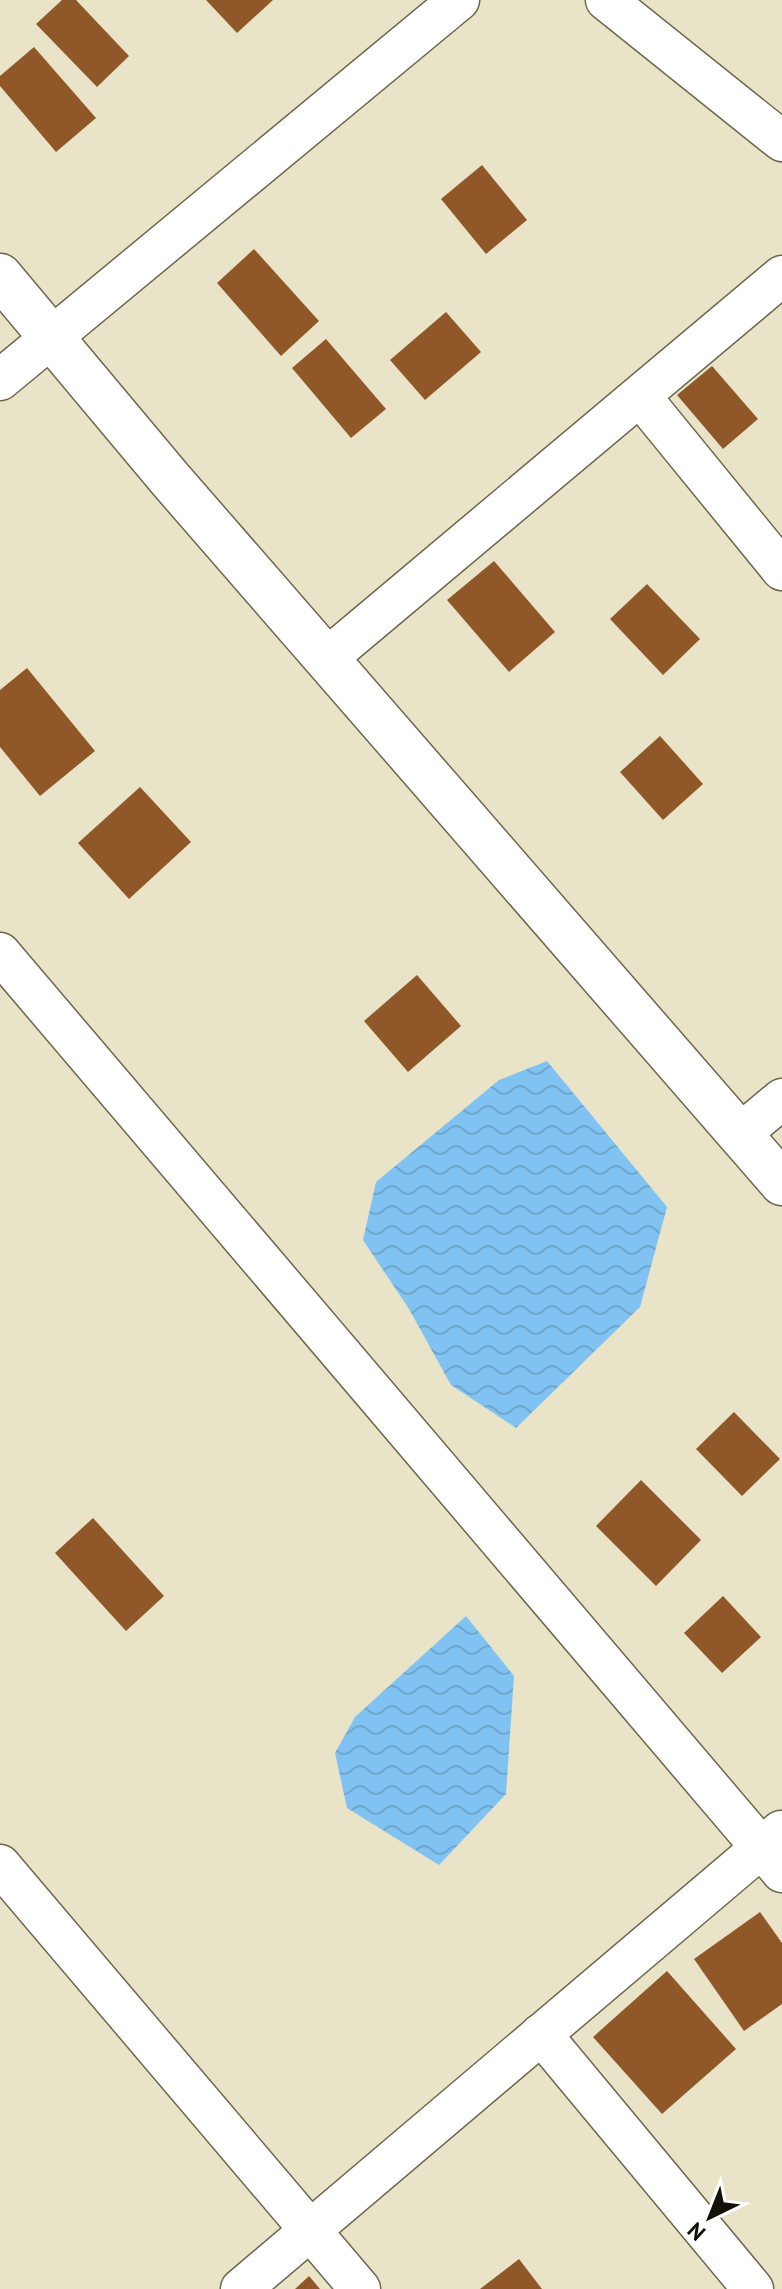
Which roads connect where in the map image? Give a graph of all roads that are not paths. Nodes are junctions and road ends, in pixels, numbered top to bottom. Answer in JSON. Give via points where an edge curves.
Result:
{"nodes":[{"id":1,"x":459,"y":0,"type":"edge"},
{"id":2,"x":606,"y":0,"type":"edge"},
{"id":3,"x":782,"y":141,"type":"edge"},
{"id":4,"x":0,"y":276,"type":"edge"},
{"id":5,"x":782,"y":276,"type":"edge"},
{"id":6,"x":51,"y":337,"type":"junction"},
{"id":7,"x":0,"y":380,"type":"edge"},
{"id":8,"x":640,"y":396,"type":"junction"},
{"id":9,"x":782,"y":570,"type":"edge"},
{"id":10,"x":326,"y":659,"type":"junction"},
{"id":11,"x":0,"y":953,"type":"edge"},
{"id":12,"x":782,"y":1099,"type":"edge"},
{"id":13,"x":740,"y":1134,"type":"junction"},
{"id":14,"x":782,"y":1183,"type":"edge"},
{"id":15,"x":775,"y":1850,"type":"edge"},
{"id":16,"x":0,"y":1865,"type":"edge"},
{"id":17,"x":541,"y":2034,"type":"junction"},
{"id":18,"x":311,"y":2230,"type":"junction"},
{"id":19,"x":241,"y":2289,"type":"edge"},
{"id":20,"x":360,"y":2289,"type":"edge"},
{"id":21,"x":753,"y":2289,"type":"edge"}],
"edges":[{"from":1,"to":6,"type":"street"},
{"from":2,"to":3,"type":"street"},
{"from":4,"to":6,"type":"street"},
{"from":5,"to":8,"type":"street"},
{"from":6,"to":7,"type":"street"},
{"from":6,"to":10,"type":"street"},
{"from":8,"to":9,"type":"street"},
{"from":8,"to":10,"type":"street"},
{"from":10,"to":13,"type":"street"},
{"from":11,"to":15,"type":"street"},
{"from":12,"to":13,"type":"street"},
{"from":13,"to":14,"type":"street"},
{"from":15,"to":17,"type":"street"},
{"from":16,"to":18,"type":"street"},
{"from":17,"to":18,"type":"street"},
{"from":17,"to":21,"type":"street"},
{"from":18,"to":19,"type":"street"},
{"from":18,"to":20,"type":"street"}]}
